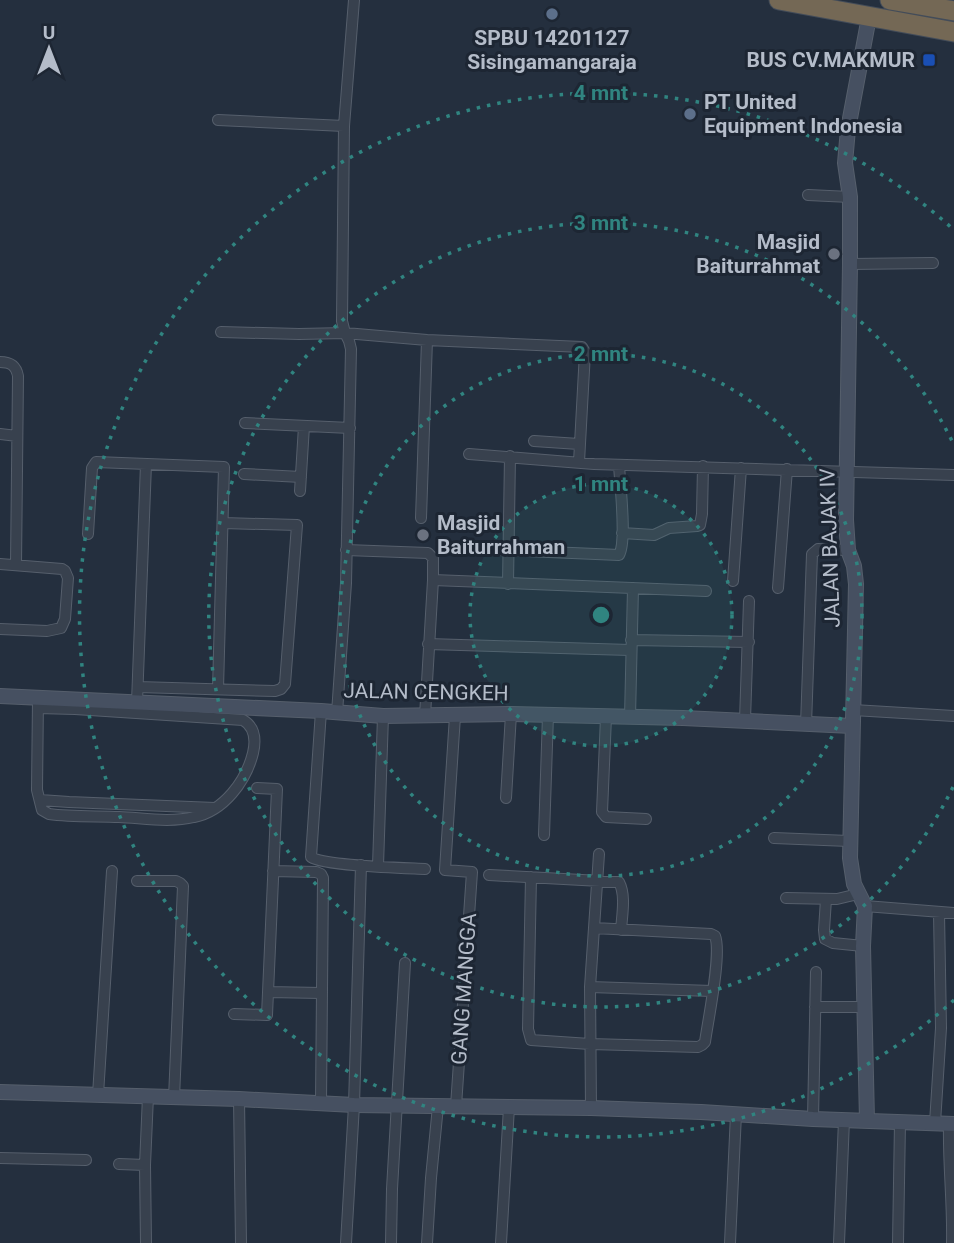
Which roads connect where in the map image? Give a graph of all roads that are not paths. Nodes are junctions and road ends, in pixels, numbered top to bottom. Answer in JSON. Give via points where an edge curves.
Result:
{"nodes":[{"id":1,"x":354,"y":0,"type":"edge"},
{"id":2,"x":779,"y":0,"type":"edge"},
{"id":3,"x":890,"y":0,"type":"edge"},
{"id":4,"x":954,"y":11,"type":"edge"},
{"id":5,"x":869,"y":17,"type":"junction"},
{"id":6,"x":954,"y":32,"type":"edge"},
{"id":7,"x":218,"y":120,"type":"dead end"},
{"id":8,"x":344,"y":126,"type":"junction"},
{"id":9,"x":808,"y":195,"type":"dead end"},
{"id":10,"x":850,"y":197,"type":"junction"},
{"id":11,"x":933,"y":263,"type":"dead end"},
{"id":12,"x":850,"y":264,"type":"junction"},
{"id":13,"x":221,"y":332,"type":"dead end"},
{"id":14,"x":345,"y":333,"type":"junction"},
{"id":15,"x":427,"y":340,"type":"junction"},
{"id":16,"x":0,"y":362,"type":"edge"},
{"id":17,"x":245,"y":423,"type":"dead end"},
{"id":18,"x":304,"y":426,"type":"junction"},
{"id":19,"x":350,"y":428,"type":"junction"},
{"id":20,"x":0,"y":435,"type":"edge"},
{"id":21,"x":17,"y":436,"type":"junction"},
{"id":22,"x":534,"y":441,"type":"dead end"},
{"id":23,"x":579,"y":444,"type":"junction"},
{"id":24,"x":469,"y":454,"type":"dead end"},
{"id":25,"x":510,"y":456,"type":"junction"},
{"id":26,"x":579,"y":462,"type":"junction"},
{"id":27,"x":146,"y":464,"type":"junction"},
{"id":28,"x":620,"y":465,"type":"junction"},
{"id":29,"x":702,"y":466,"type":"junction"},
{"id":30,"x":741,"y":468,"type":"junction"},
{"id":31,"x":787,"y":469,"type":"junction"},
{"id":32,"x":847,"y":471,"type":"junction"},
{"id":33,"x":244,"y":474,"type":"dead end"},
{"id":34,"x":954,"y":475,"type":"edge"},
{"id":35,"x":301,"y":477,"type":"junction"},
{"id":36,"x":300,"y":491,"type":"dead end"},
{"id":37,"x":421,"y":518,"type":"dead end"},
{"id":38,"x":223,"y":523,"type":"junction"},
{"id":39,"x":622,"y":533,"type":"junction"},
{"id":40,"x":88,"y":534,"type":"dead end"},
{"id":41,"x":454,"y":548,"type":"dead end"},
{"id":42,"x":346,"y":550,"type":"junction"},
{"id":43,"x":848,"y":550,"type":"junction"},
{"id":44,"x":509,"y":551,"type":"junction"},
{"id":45,"x":0,"y":564,"type":"edge"},
{"id":46,"x":16,"y":565,"type":"junction"},
{"id":47,"x":433,"y":580,"type":"junction"},
{"id":48,"x":733,"y":581,"type":"dead end"},
{"id":49,"x":508,"y":584,"type":"junction"},
{"id":50,"x":633,"y":588,"type":"junction"},
{"id":51,"x":778,"y":588,"type":"dead end"},
{"id":52,"x":706,"y":591,"type":"dead end"},
{"id":53,"x":750,"y":601,"type":"dead end"},
{"id":54,"x":0,"y":629,"type":"edge"},
{"id":55,"x":749,"y":642,"type":"junction"},
{"id":56,"x":428,"y":644,"type":"junction"},
{"id":57,"x":631,"y":645,"type":"junction"},
{"id":58,"x":138,"y":687,"type":"junction"},
{"id":59,"x":218,"y":689,"type":"junction"},
{"id":60,"x":0,"y":696,"type":"edge"},
{"id":61,"x":137,"y":702,"type":"junction"},
{"id":62,"x":38,"y":703,"type":"junction"},
{"id":63,"x":75,"y":704,"type":"junction"},
{"id":64,"x":853,"y":710,"type":"junction"},
{"id":65,"x":321,"y":711,"type":"junction"},
{"id":66,"x":337,"y":713,"type":"junction"},
{"id":67,"x":511,"y":715,"type":"junction"},
{"id":68,"x":548,"y":715,"type":"junction"},
{"id":69,"x":383,"y":716,"type":"junction"},
{"id":70,"x":425,"y":716,"type":"junction"},
{"id":71,"x":454,"y":716,"type":"junction"},
{"id":72,"x":954,"y":716,"type":"edge"},
{"id":73,"x":606,"y":717,"type":"junction"},
{"id":74,"x":630,"y":717,"type":"junction"},
{"id":75,"x":745,"y":720,"type":"junction"},
{"id":76,"x":806,"y":725,"type":"junction"},
{"id":77,"x":852,"y":726,"type":"junction"},
{"id":78,"x":257,"y":788,"type":"dead end"},
{"id":79,"x":506,"y":798,"type":"dead end"},
{"id":80,"x":646,"y":819,"type":"dead end"},
{"id":81,"x":544,"y":835,"type":"dead end"},
{"id":82,"x":774,"y":838,"type":"dead end"},
{"id":83,"x":849,"y":841,"type":"junction"},
{"id":84,"x":599,"y":854,"type":"dead end"},
{"id":85,"x":361,"y":865,"type":"junction"},
{"id":86,"x":378,"y":866,"type":"junction"},
{"id":87,"x":425,"y":869,"type":"dead end"},
{"id":88,"x":112,"y":871,"type":"dead end"},
{"id":89,"x":273,"y":871,"type":"junction"},
{"id":90,"x":489,"y":875,"type":"dead end"},
{"id":91,"x":531,"y":877,"type":"junction"},
{"id":92,"x":137,"y":881,"type":"dead end"},
{"id":93,"x":597,"y":881,"type":"junction"},
{"id":94,"x":786,"y":898,"type":"dead end"},
{"id":95,"x":826,"y":899,"type":"junction"},
{"id":96,"x":861,"y":900,"type":"junction"},
{"id":97,"x":939,"y":912,"type":"junction"},
{"id":98,"x":954,"y":913,"type":"edge"},
{"id":99,"x":594,"y":928,"type":"junction"},
{"id":100,"x":621,"y":930,"type":"junction"},
{"id":101,"x":863,"y":946,"type":"junction"},
{"id":102,"x":405,"y":963,"type":"dead end"},
{"id":103,"x":816,"y":972,"type":"dead end"},
{"id":104,"x":590,"y":987,"type":"junction"},
{"id":105,"x":712,"y":991,"type":"junction"},
{"id":106,"x":268,"y":992,"type":"junction"},
{"id":107,"x":321,"y":993,"type":"junction"},
{"id":108,"x":815,"y":1007,"type":"junction"},
{"id":109,"x":864,"y":1007,"type":"junction"},
{"id":110,"x":234,"y":1014,"type":"dead end"},
{"id":111,"x":590,"y":1044,"type":"junction"},
{"id":112,"x":0,"y":1092,"type":"edge"},
{"id":113,"x":98,"y":1094,"type":"junction"},
{"id":114,"x":148,"y":1096,"type":"junction"},
{"id":115,"x":174,"y":1098,"type":"junction"},
{"id":116,"x":239,"y":1099,"type":"junction"},
{"id":117,"x":321,"y":1103,"type":"junction"},
{"id":118,"x":354,"y":1105,"type":"junction"},
{"id":119,"x":397,"y":1106,"type":"junction"},
{"id":120,"x":438,"y":1106,"type":"junction"},
{"id":121,"x":456,"y":1106,"type":"junction"},
{"id":122,"x":509,"y":1107,"type":"junction"},
{"id":123,"x":591,"y":1108,"type":"junction"},
{"id":124,"x":736,"y":1114,"type":"junction"},
{"id":125,"x":813,"y":1119,"type":"junction"},
{"id":126,"x":844,"y":1120,"type":"junction"},
{"id":127,"x":867,"y":1120,"type":"junction"},
{"id":128,"x":900,"y":1122,"type":"junction"},
{"id":129,"x":946,"y":1124,"type":"edge"},
{"id":130,"x":0,"y":1158,"type":"edge"},
{"id":131,"x":86,"y":1160,"type":"dead end"},
{"id":132,"x":119,"y":1164,"type":"dead end"},
{"id":133,"x":145,"y":1165,"type":"junction"},
{"id":134,"x":146,"y":1243,"type":"edge"},
{"id":135,"x":242,"y":1243,"type":"edge"},
{"id":136,"x":346,"y":1243,"type":"edge"},
{"id":137,"x":391,"y":1243,"type":"edge"},
{"id":138,"x":427,"y":1243,"type":"edge"},
{"id":139,"x":501,"y":1243,"type":"edge"},
{"id":140,"x":730,"y":1243,"type":"edge"},
{"id":141,"x":839,"y":1243,"type":"edge"},
{"id":142,"x":898,"y":1243,"type":"edge"},
{"id":143,"x":952,"y":1243,"type":"edge"}],
"edges":[{"from":1,"to":8,"type":"street"},
{"from":2,"to":5,"type":"highway"},
{"from":3,"to":4,"type":"highway"},
{"from":5,"to":6,"type":"highway"},
{"from":5,"to":10,"type":"street","name":"JALAN BAJAK IV","via":[[846,144]]},
{"from":7,"to":8,"type":"street"},
{"from":8,"to":14,"type":"street"},
{"from":9,"to":10,"type":"street"},
{"from":10,"to":12,"type":"street","name":"JALAN BAJAK IV"},
{"from":11,"to":12,"type":"street"},
{"from":12,"to":32,"type":"street","name":"JALAN BAJAK IV"},
{"from":13,"to":14,"type":"street"},
{"from":14,"to":15,"type":"street"},
{"from":14,"to":19,"type":"street","via":[[351,349]]},
{"from":15,"to":23,"type":"street","via":[[582,347]]},
{"from":15,"to":37,"type":"street"},
{"from":16,"to":21,"type":"street","via":[[17,369]]},
{"from":17,"to":18,"type":"street"},
{"from":18,"to":19,"type":"street"},
{"from":18,"to":35,"type":"street"},
{"from":19,"to":42,"type":"street"},
{"from":20,"to":21,"type":"street"},
{"from":21,"to":46,"type":"street"},
{"from":22,"to":23,"type":"street"},
{"from":23,"to":26,"type":"street"},
{"from":24,"to":25,"type":"street"},
{"from":25,"to":26,"type":"street"},
{"from":25,"to":44,"type":"street"},
{"from":26,"to":28,"type":"street"},
{"from":27,"to":38,"type":"street","via":[[224,467]]},
{"from":27,"to":40,"type":"street","via":[[94,463]]},
{"from":27,"to":58,"type":"street"},
{"from":28,"to":29,"type":"street"},
{"from":28,"to":39,"type":"street"},
{"from":29,"to":30,"type":"street"},
{"from":29,"to":39,"type":"street","via":[[699,526],[669,528],[654,535]]},
{"from":30,"to":31,"type":"street"},
{"from":30,"to":48,"type":"street"},
{"from":31,"to":32,"type":"street"},
{"from":31,"to":51,"type":"street"},
{"from":32,"to":34,"type":"street"},
{"from":32,"to":43,"type":"street","name":"JALAN BAJAK IV"},
{"from":33,"to":35,"type":"street"},
{"from":35,"to":36,"type":"street"},
{"from":38,"to":59,"type":"street"},
{"from":38,"to":59,"type":"street","via":[[297,525],[285,684],[275,691]]},
{"from":39,"to":44,"type":"street","via":[[617,556]]},
{"from":41,"to":44,"type":"street"},
{"from":42,"to":47,"type":"street","via":[[428,553],[433,558]]},
{"from":42,"to":66,"type":"street"},
{"from":43,"to":64,"type":"street","name":"JALAN BAJAK IV","via":[[856,584]]},
{"from":43,"to":76,"type":"street","via":[[813,554]]},
{"from":44,"to":49,"type":"street"},
{"from":45,"to":46,"type":"street"},
{"from":46,"to":54,"type":"street","via":[[65,571],[65,620],[53,631]]},
{"from":47,"to":49,"type":"street"},
{"from":47,"to":56,"type":"street"},
{"from":49,"to":50,"type":"street"},
{"from":50,"to":52,"type":"street"},
{"from":50,"to":57,"type":"street"},
{"from":53,"to":55,"type":"street"},
{"from":55,"to":57,"type":"street"},
{"from":55,"to":75,"type":"street"},
{"from":56,"to":57,"type":"street"},
{"from":56,"to":70,"type":"street"},
{"from":57,"to":74,"type":"street"},
{"from":58,"to":59,"type":"street"},
{"from":58,"to":61,"type":"street"},
{"from":60,"to":62,"type":"street","name":"JALAN CENGKEH"},
{"from":61,"to":63,"type":"street","name":"JALAN CENGKEH"},
{"from":61,"to":65,"type":"street","name":"JALAN CENGKEH"},
{"from":62,"to":63,"type":"street","name":"JALAN CENGKEH"},
{"from":62,"to":63,"type":"street","via":[[40,800],[216,808],[235,789],[249,765],[254,741],[247,722]]},
{"from":64,"to":72,"type":"street"},
{"from":64,"to":77,"type":"street","name":"JALAN BAJAK IV"},
{"from":65,"to":66,"type":"street","name":"JALAN CENGKEH"},
{"from":65,"to":85,"type":"street","via":[[311,857]]},
{"from":66,"to":69,"type":"street","name":"JALAN CENGKEH"},
{"from":67,"to":68,"type":"street","name":"JALAN CENGKEH"},
{"from":67,"to":71,"type":"street","name":"JALAN CENGKEH"},
{"from":67,"to":79,"type":"street"},
{"from":68,"to":73,"type":"street","name":"JALAN CENGKEH"},
{"from":68,"to":81,"type":"street"},
{"from":69,"to":70,"type":"street","name":"JALAN CENGKEH"},
{"from":69,"to":86,"type":"street"},
{"from":70,"to":71,"type":"street","name":"JALAN CENGKEH"},
{"from":71,"to":121,"type":"street","name":"GANG MANGGA","via":[[445,870],[472,872]]},
{"from":73,"to":74,"type":"street","name":"JALAN CENGKEH"},
{"from":73,"to":80,"type":"street","via":[[602,812],[606,817]]},
{"from":74,"to":75,"type":"street","name":"JALAN CENGKEH"},
{"from":75,"to":76,"type":"street","name":"JALAN CENGKEH"},
{"from":76,"to":77,"type":"street","name":"JALAN CENGKEH"},
{"from":77,"to":83,"type":"street","name":"JALAN BAJAK IV"},
{"from":78,"to":89,"type":"street","via":[[277,789]]},
{"from":82,"to":83,"type":"street"},
{"from":83,"to":96,"type":"street","name":"JALAN BAJAK IV"},
{"from":84,"to":93,"type":"street"},
{"from":85,"to":86,"type":"street"},
{"from":85,"to":118,"type":"street"},
{"from":86,"to":87,"type":"street"},
{"from":88,"to":113,"type":"street"},
{"from":89,"to":106,"type":"street"},
{"from":89,"to":107,"type":"street","via":[[323,876]]},
{"from":90,"to":91,"type":"street"},
{"from":91,"to":93,"type":"street"},
{"from":91,"to":111,"type":"street","via":[[529,1037]]},
{"from":92,"to":115,"type":"street","via":[[176,881],[183,886]]},
{"from":93,"to":99,"type":"street"},
{"from":93,"to":100,"type":"street","via":[[621,884]]},
{"from":94,"to":95,"type":"street"},
{"from":95,"to":96,"type":"street"},
{"from":95,"to":101,"type":"street","via":[[825,939]]},
{"from":96,"to":97,"type":"street"},
{"from":96,"to":101,"type":"street","name":"JALAN BAJAK IV"},
{"from":97,"to":98,"type":"street"},
{"from":97,"to":129,"type":"street"},
{"from":99,"to":100,"type":"street"},
{"from":99,"to":104,"type":"street"},
{"from":100,"to":105,"type":"street","via":[[715,936]]},
{"from":101,"to":109,"type":"street","name":"JALAN BAJAK IV"},
{"from":102,"to":119,"type":"street"},
{"from":103,"to":108,"type":"street"},
{"from":104,"to":105,"type":"street"},
{"from":104,"to":111,"type":"street"},
{"from":105,"to":111,"type":"street","via":[[705,1042],[698,1047]]},
{"from":106,"to":107,"type":"street"},
{"from":106,"to":110,"type":"street","via":[[267,1015]]},
{"from":107,"to":117,"type":"street"},
{"from":108,"to":109,"type":"street"},
{"from":108,"to":125,"type":"street"},
{"from":109,"to":127,"type":"street","name":"JALAN BAJAK IV"},
{"from":111,"to":123,"type":"street"},
{"from":112,"to":113,"type":"street"},
{"from":113,"to":114,"type":"street"},
{"from":114,"to":115,"type":"street"},
{"from":114,"to":133,"type":"street"},
{"from":115,"to":116,"type":"street"},
{"from":116,"to":117,"type":"street"},
{"from":116,"to":135,"type":"street"},
{"from":117,"to":118,"type":"street"},
{"from":118,"to":119,"type":"street"},
{"from":118,"to":136,"type":"street"},
{"from":119,"to":120,"type":"street"},
{"from":119,"to":137,"type":"street"},
{"from":120,"to":121,"type":"street"},
{"from":120,"to":138,"type":"street"},
{"from":121,"to":122,"type":"street"},
{"from":122,"to":123,"type":"street"},
{"from":122,"to":139,"type":"street"},
{"from":123,"to":124,"type":"street"},
{"from":124,"to":125,"type":"street"},
{"from":124,"to":140,"type":"street"},
{"from":125,"to":126,"type":"street"},
{"from":126,"to":127,"type":"street"},
{"from":126,"to":141,"type":"street"},
{"from":127,"to":128,"type":"street"},
{"from":128,"to":129,"type":"street"},
{"from":128,"to":142,"type":"street"},
{"from":129,"to":143,"type":"street"},
{"from":130,"to":131,"type":"street"},
{"from":132,"to":133,"type":"street"},
{"from":133,"to":134,"type":"street"}]}
